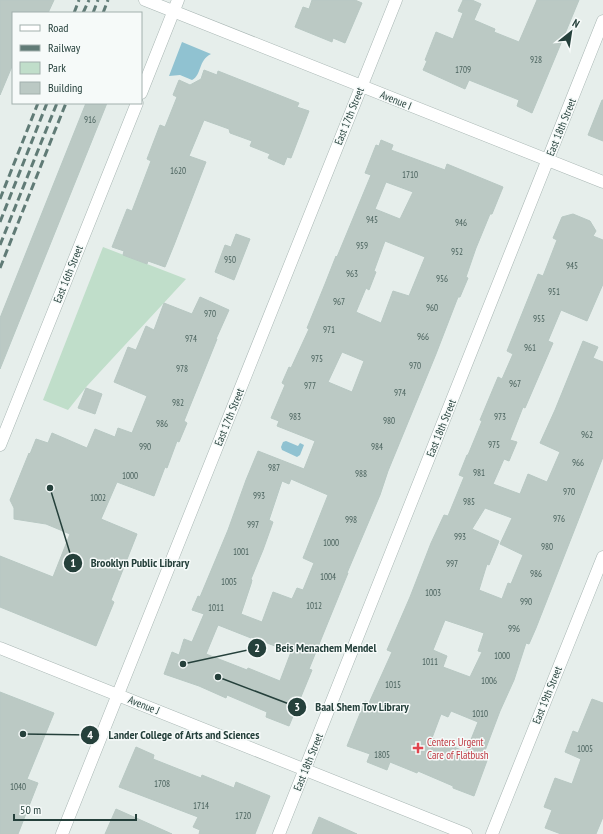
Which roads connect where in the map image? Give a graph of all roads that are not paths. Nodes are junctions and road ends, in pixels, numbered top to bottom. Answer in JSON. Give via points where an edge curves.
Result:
{"nodes":[{"id":1,"x":145,"y":0,"type":"edge"},
{"id":2,"x":178,"y":0,"type":"edge"},
{"id":3,"x":396,"y":0,"type":"edge"},
{"id":4,"x":174,"y":12,"type":"junction"},
{"id":5,"x":603,"y":21,"type":"edge"},
{"id":6,"x":361,"y":86,"type":"junction"},
{"id":7,"x":142,"y":91,"type":"edge"},
{"id":8,"x":137,"y":104,"type":"edge"},
{"id":9,"x":548,"y":159,"type":"junction"},
{"id":10,"x":603,"y":182,"type":"edge"},
{"id":11,"x":0,"y":445,"type":"edge"},
{"id":12,"x":603,"y":557,"type":"edge"},
{"id":13,"x":0,"y":648,"type":"edge"},
{"id":14,"x":118,"y":695,"type":"junction"},
{"id":15,"x":305,"y":770,"type":"junction"},
{"id":16,"x":62,"y":834,"type":"edge"},
{"id":17,"x":279,"y":834,"type":"edge"},
{"id":18,"x":466,"y":834,"type":"edge"},
{"id":19,"x":492,"y":834,"type":"edge"}],
"edges":[{"from":1,"to":4,"type":"street","name":"Avenue I"},
{"from":2,"to":4,"type":"street"},
{"from":3,"to":6,"type":"street","name":"East 17th Street"},
{"from":4,"to":6,"type":"street","name":"Avenue I"},
{"from":4,"to":7,"type":"street"},
{"from":5,"to":9,"type":"street","name":"East 18th Street"},
{"from":6,"to":9,"type":"street","name":"Avenue I"},
{"from":6,"to":14,"type":"street","name":"East 17th Street"},
{"from":8,"to":11,"type":"street","name":"East 16th Street"},
{"from":9,"to":10,"type":"street","name":"Avenue I"},
{"from":9,"to":15,"type":"street","name":"East 18th Street"},
{"from":12,"to":19,"type":"street","name":"East 19th Street"},
{"from":13,"to":14,"type":"street","name":"Avenue J"},
{"from":14,"to":15,"type":"street","name":"Avenue J"},
{"from":14,"to":16,"type":"street","name":"East 17th Street"},
{"from":15,"to":17,"type":"street","name":"East 18th Street"},
{"from":15,"to":18,"type":"street","name":"Avenue J"}]}
